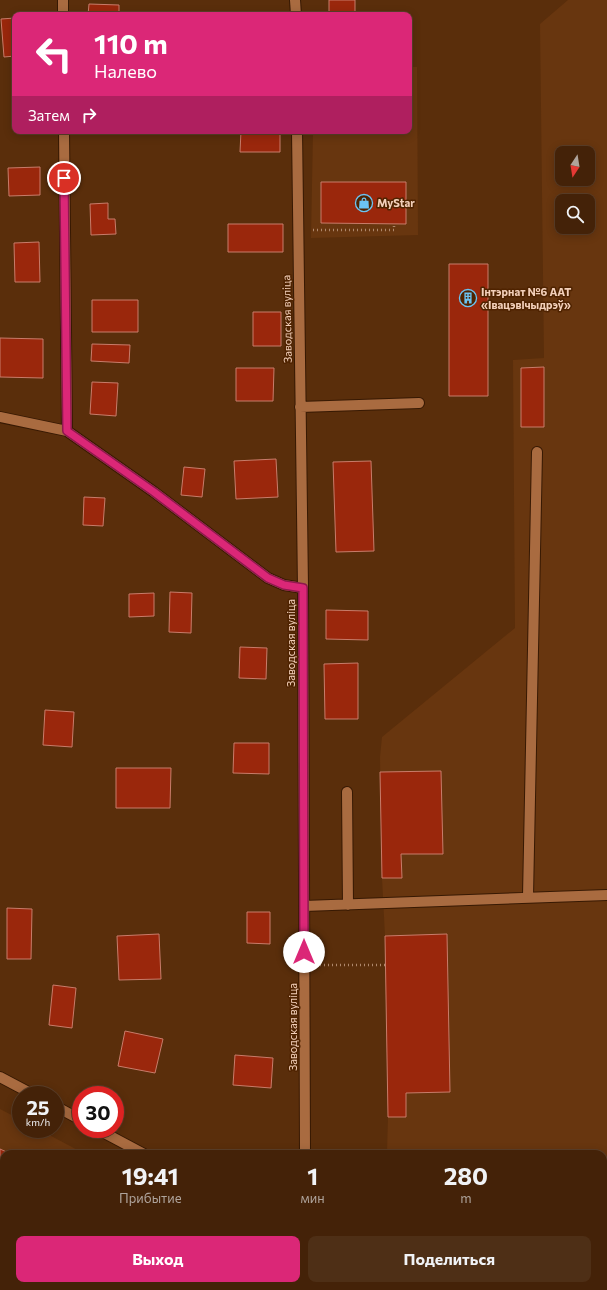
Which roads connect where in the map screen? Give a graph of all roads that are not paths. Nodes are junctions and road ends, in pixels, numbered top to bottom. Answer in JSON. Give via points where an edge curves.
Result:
{"nodes":[{"id":1,"x":63,"y":0,"type":"edge"},
{"id":2,"x":296,"y":0,"type":"edge"},
{"id":3,"x":63,"y":12,"type":"edge"},
{"id":4,"x":296,"y":12,"type":"edge"},
{"id":5,"x":64,"y":134,"type":"edge"},
{"id":6,"x":297,"y":134,"type":"edge"},
{"id":7,"x":419,"y":403,"type":"dead end"},
{"id":8,"x":300,"y":407,"type":"junction"},
{"id":9,"x":0,"y":417,"type":"edge"},
{"id":10,"x":67,"y":431,"type":"junction"},
{"id":11,"x":537,"y":452,"type":"dead end"},
{"id":12,"x":303,"y":588,"type":"junction"},
{"id":13,"x":347,"y":792,"type":"dead end"},
{"id":14,"x":607,"y":895,"type":"edge"},
{"id":15,"x":528,"y":896,"type":"junction"},
{"id":16,"x":348,"y":905,"type":"junction"},
{"id":17,"x":304,"y":906,"type":"junction"},
{"id":18,"x":0,"y":1077,"type":"edge"},
{"id":19,"x":17,"y":1086,"type":"edge"},
{"id":20,"x":114,"y":1138,"type":"edge"},
{"id":21,"x":136,"y":1150,"type":"edge"},
{"id":22,"x":305,"y":1150,"type":"edge"}],
"edges":[{"from":1,"to":3,"type":"street"},
{"from":2,"to":4,"type":"street"},
{"from":5,"to":10,"type":"street"},
{"from":6,"to":8,"type":"street","name":"Заводская вуліца"},
{"from":7,"to":8,"type":"street"},
{"from":8,"to":12,"type":"street","name":"Заводская вуліца"},
{"from":9,"to":10,"type":"street"},
{"from":10,"to":12,"type":"street","via":[[154,492],[268,578],[284,585]]},
{"from":11,"to":15,"type":"street"},
{"from":12,"to":17,"type":"street","name":"Заводская вуліца"},
{"from":13,"to":16,"type":"street"},
{"from":14,"to":15,"type":"street"},
{"from":15,"to":16,"type":"street"},
{"from":16,"to":17,"type":"street"},
{"from":17,"to":22,"type":"street","name":"Заводская вуліца"},
{"from":18,"to":19,"type":"street"},
{"from":20,"to":21,"type":"street"}]}
